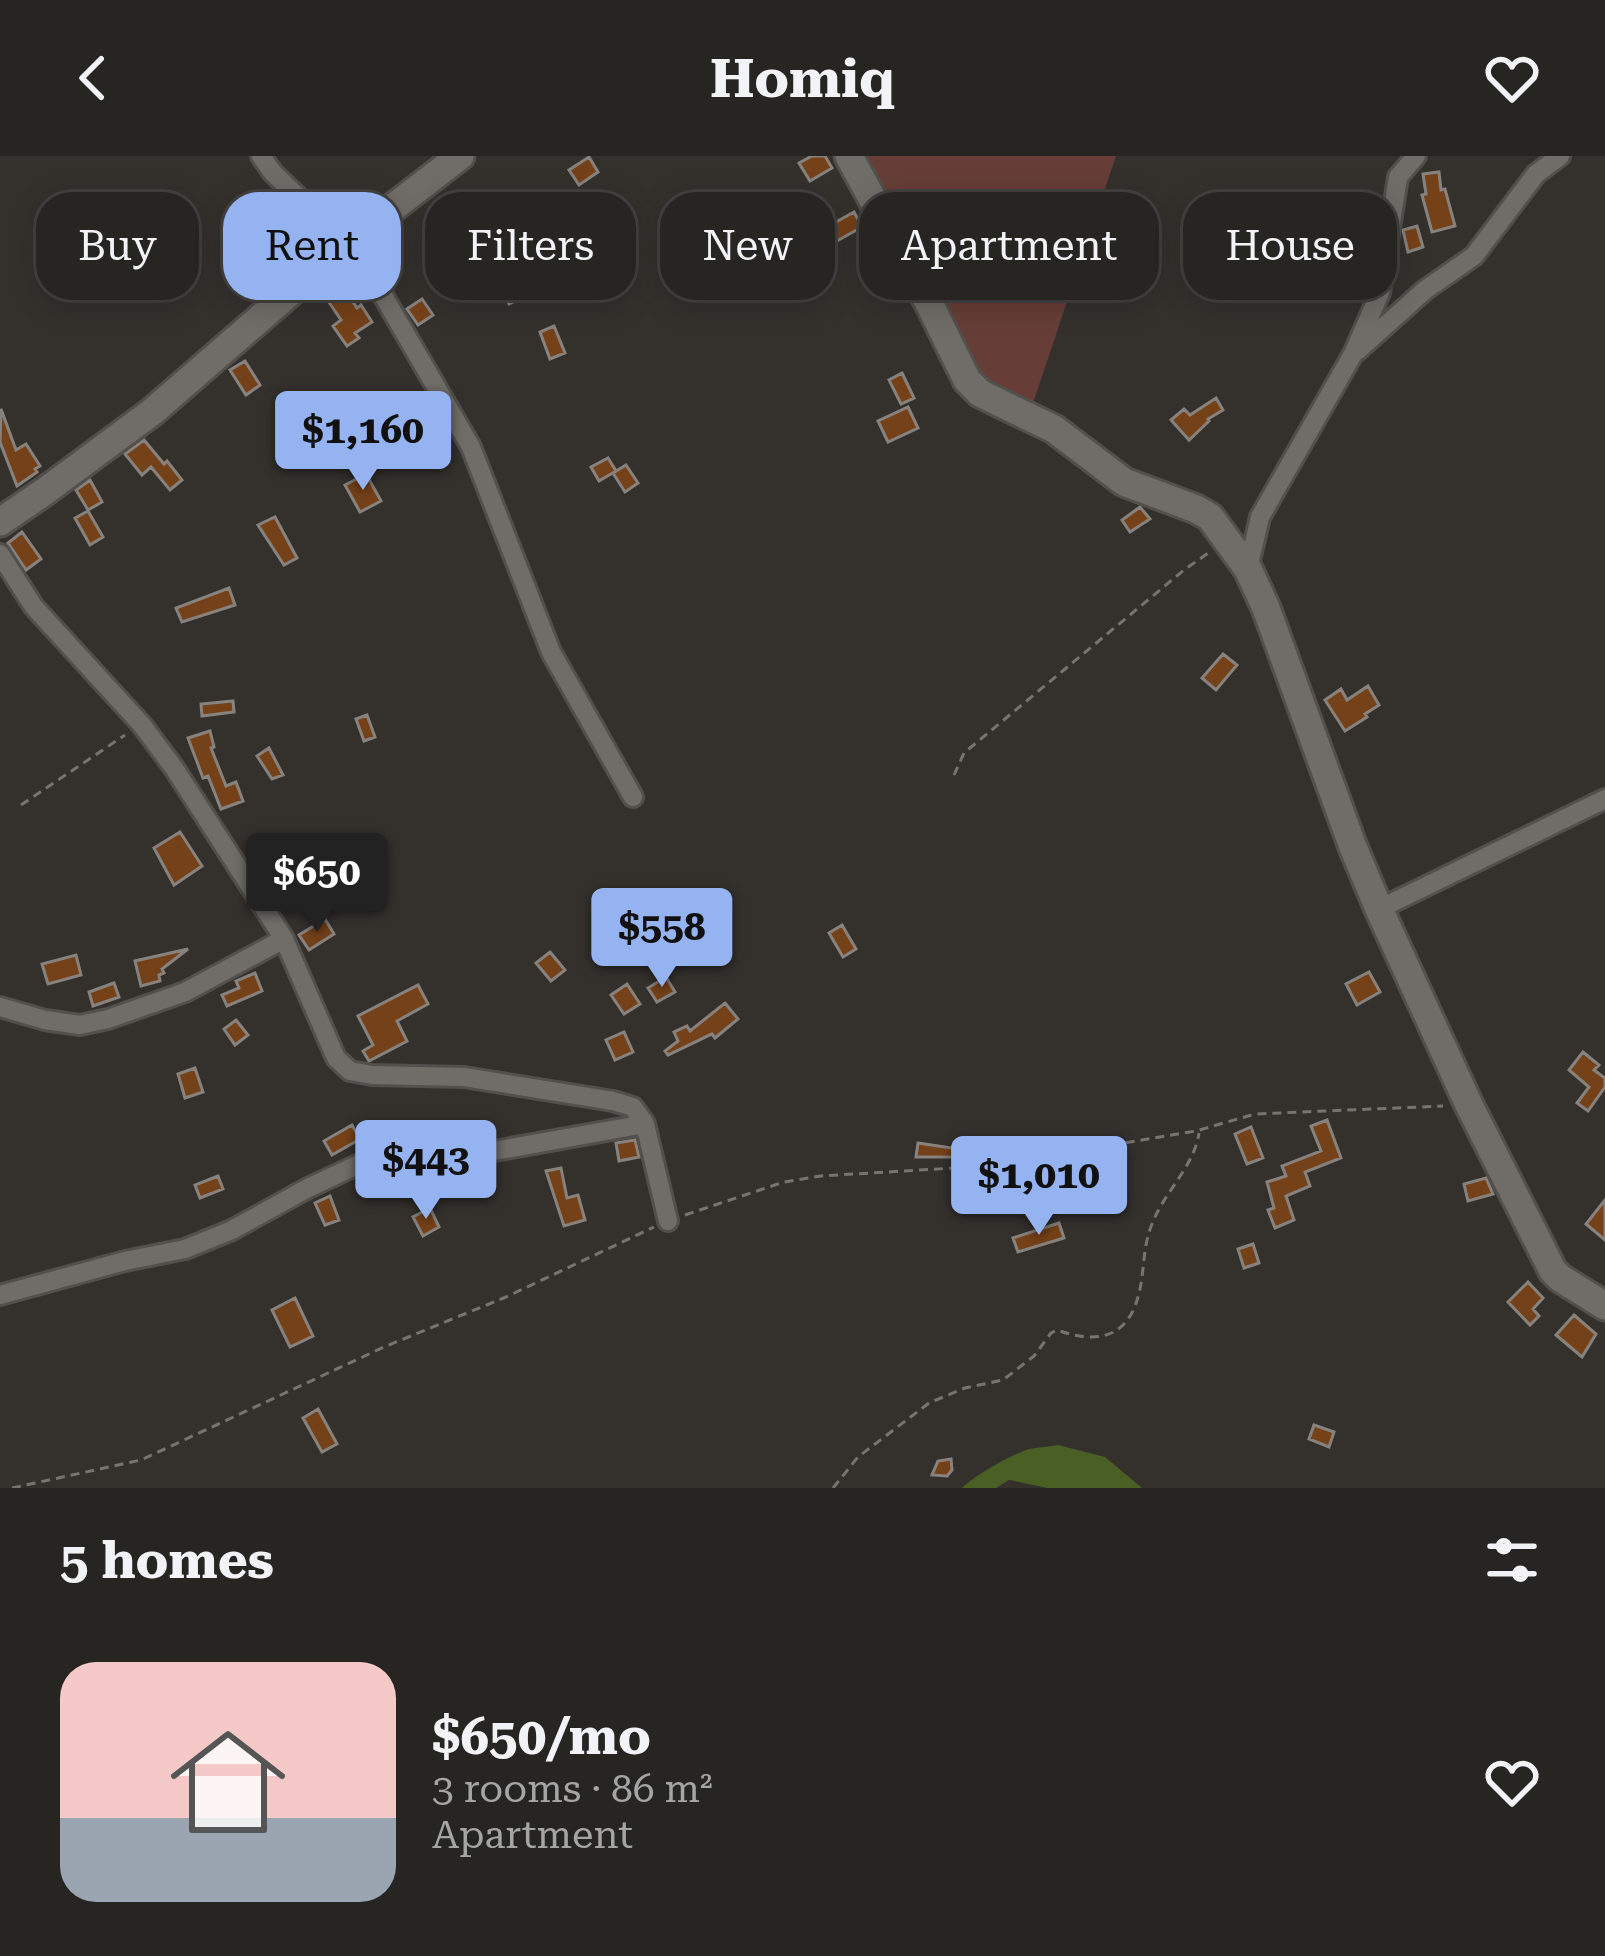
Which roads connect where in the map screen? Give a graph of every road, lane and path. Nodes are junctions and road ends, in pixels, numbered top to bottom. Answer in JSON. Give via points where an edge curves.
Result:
{"nodes":[{"id":1,"x":261,"y":156,"type":"edge"},
{"id":2,"x":460,"y":156,"type":"edge"},
{"id":3,"x":849,"y":156,"type":"edge"},
{"id":4,"x":1416,"y":156,"type":"edge"},
{"id":5,"x":1560,"y":156,"type":"edge"},
{"id":6,"x":293,"y":192,"type":"edge"},
{"id":7,"x":401,"y":201,"type":"edge"},
{"id":8,"x":281,"y":300,"type":"edge"},
{"id":9,"x":386,"y":300,"type":"edge"},
{"id":10,"x":1353,"y":354,"type":"junction"},
{"id":11,"x":0,"y":521,"type":"edge"},
{"id":12,"x":1227,"y":539,"type":"junction"},
{"id":13,"x":0,"y":554,"type":"edge"},
{"id":14,"x":1248,"y":569,"type":"junction"},
{"id":15,"x":142,"y":724,"type":"junction"},
{"id":16,"x":954,"y":775,"type":"dead end"},
{"id":17,"x":633,"y":797,"type":"dead end"},
{"id":18,"x":1605,"y":799,"type":"edge"},
{"id":19,"x":21,"y":805,"type":"dead end"},
{"id":20,"x":1379,"y":909,"type":"junction"},
{"id":21,"x":284,"y":939,"type":"junction"},
{"id":22,"x":0,"y":1006,"type":"edge"},
{"id":23,"x":1469,"y":1105,"type":"junction"},
{"id":24,"x":645,"y":1124,"type":"junction"},
{"id":25,"x":1196,"y":1132,"type":"junction"},
{"id":26,"x":668,"y":1220,"type":"junction"},
{"id":27,"x":0,"y":1295,"type":"edge"},
{"id":28,"x":1605,"y":1306,"type":"edge"},
{"id":29,"x":12,"y":1488,"type":"edge"},
{"id":30,"x":833,"y":1488,"type":"edge"}],
"edges":[{"from":1,"to":6,"type":"street"},
{"from":2,"to":7,"type":"main road"},
{"from":3,"to":12,"type":"main road","via":[[967,380],[1054,428],[1124,482],[1210,517]]},
{"from":4,"to":10,"type":"street","via":[[1398,177],[1380,292]]},
{"from":5,"to":10,"type":"street","via":[[1536,174],[1474,256]]},
{"from":8,"to":11,"type":"main road","via":[[152,412]]},
{"from":9,"to":17,"type":"street","via":[[471,447],[551,652]]},
{"from":10,"to":14,"type":"street","via":[[1260,517]]},
{"from":12,"to":14,"type":"main road"},
{"from":12,"to":16,"type":"path","via":[[964,753]]},
{"from":13,"to":15,"type":"street","via":[[34,607]]},
{"from":14,"to":20,"type":"main road"},
{"from":15,"to":19,"type":"path"},
{"from":15,"to":21,"type":"street"},
{"from":18,"to":20,"type":"street"},
{"from":20,"to":23,"type":"main road"},
{"from":21,"to":22,"type":"street","via":[[185,992],[108,1019],[80,1025]]},
{"from":21,"to":24,"type":"street","via":[[336,1058],[350,1071],[464,1077],[613,1101],[633,1107]]},
{"from":23,"to":25,"type":"path","via":[[1255,1114]]},
{"from":23,"to":28,"type":"main road","via":[[1553,1271]]},
{"from":24,"to":26,"type":"street"},
{"from":24,"to":27,"type":"street","via":[[494,1151],[387,1151],[185,1249]]},
{"from":25,"to":26,"type":"path","via":[[1069,1161],[820,1176]]},
{"from":25,"to":30,"type":"path","via":[[1192,1156],[1152,1223],[1126,1322],[1099,1338],[1051,1333],[1003,1380],[929,1403],[858,1457]]},
{"from":26,"to":29,"type":"path","via":[[141,1460]]}]}
